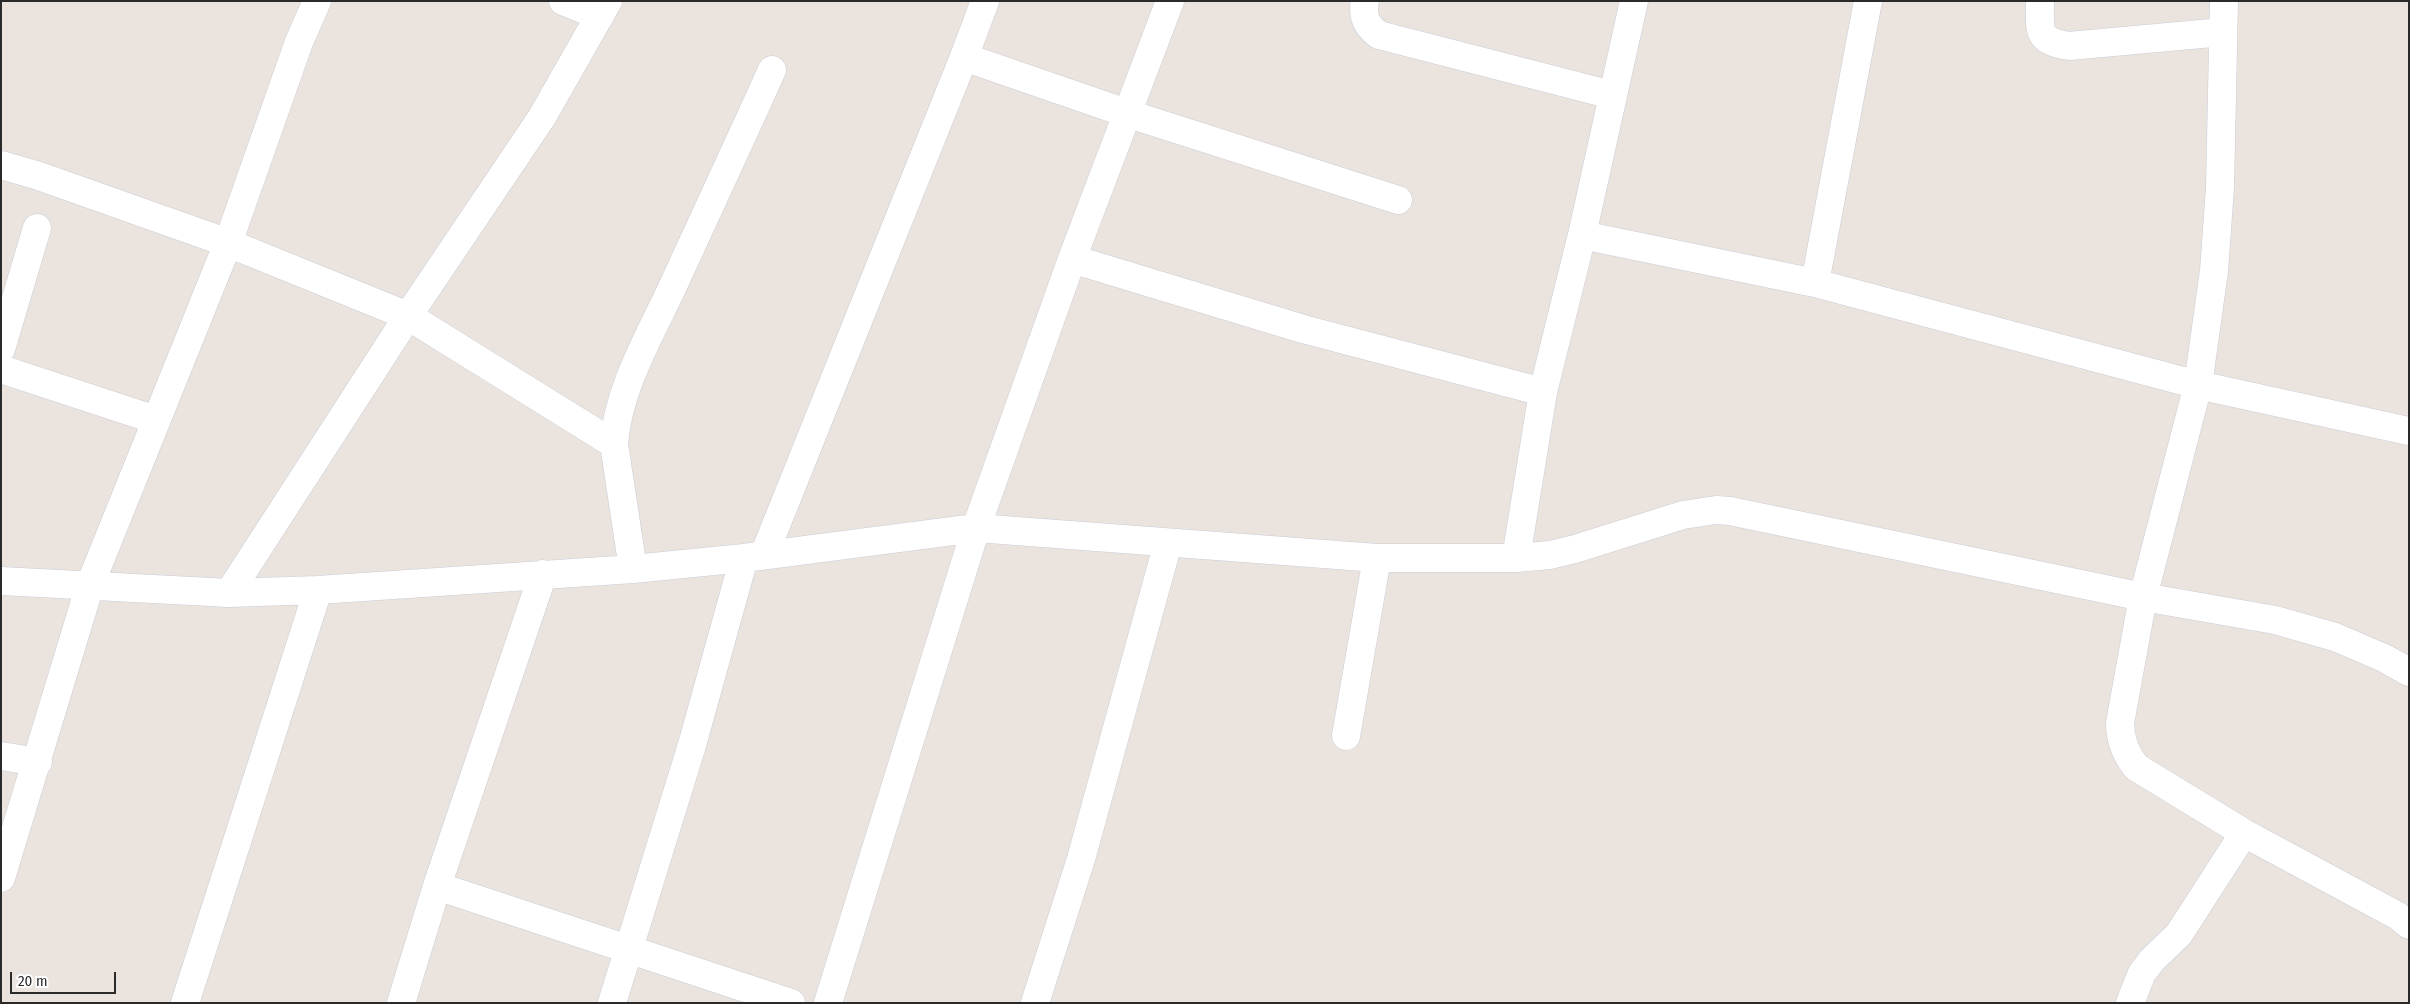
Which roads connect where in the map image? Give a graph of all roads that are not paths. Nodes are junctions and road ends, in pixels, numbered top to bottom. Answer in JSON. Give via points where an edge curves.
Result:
{"nodes":[{"id":1,"x":317,"y":1,"type":"edge"},
{"id":2,"x":563,"y":1,"type":"edge"},
{"id":3,"x":984,"y":1,"type":"edge"},
{"id":4,"x":1170,"y":1,"type":"edge"},
{"id":5,"x":1365,"y":1,"type":"edge"},
{"id":6,"x":1634,"y":1,"type":"edge"},
{"id":7,"x":1868,"y":1,"type":"edge"},
{"id":8,"x":2040,"y":1,"type":"edge"},
{"id":9,"x":2224,"y":1,"type":"edge"},
{"id":10,"x":604,"y":9,"type":"edge"},
{"id":11,"x":2223,"y":32,"type":"junction"},
{"id":12,"x":964,"y":57,"type":"junction"},
{"id":13,"x":772,"y":70,"type":"dead end"},
{"id":14,"x":1612,"y":95,"type":"junction"},
{"id":15,"x":1129,"y":114,"type":"junction"},
{"id":16,"x":1,"y":165,"type":"edge"},
{"id":17,"x":1398,"y":200,"type":"dead end"},
{"id":18,"x":37,"y":228,"type":"dead end"},
{"id":19,"x":1582,"y":235,"type":"junction"},
{"id":20,"x":228,"y":243,"type":"junction"},
{"id":21,"x":1072,"y":259,"type":"junction"},
{"id":22,"x":1815,"y":283,"type":"junction"},
{"id":23,"x":408,"y":316,"type":"junction"},
{"id":24,"x":1,"y":349,"type":"edge"},
{"id":25,"x":1,"y":369,"type":"edge"},
{"id":26,"x":2198,"y":385,"type":"junction"},
{"id":27,"x":1543,"y":392,"type":"junction"},
{"id":28,"x":156,"y":420,"type":"junction"},
{"id":29,"x":2409,"y":431,"type":"edge"},
{"id":30,"x":614,"y":444,"type":"junction"},
{"id":31,"x":976,"y":528,"type":"junction"},
{"id":32,"x":1168,"y":543,"type":"junction"},
{"id":33,"x":754,"y":557,"type":"junction"},
{"id":34,"x":1377,"y":558,"type":"junction"},
{"id":35,"x":1516,"y":558,"type":"junction"},
{"id":36,"x":633,"y":569,"type":"junction"},
{"id":37,"x":544,"y":574,"type":"junction"},
{"id":38,"x":1,"y":581,"type":"edge"},
{"id":39,"x":90,"y":585,"type":"junction"},
{"id":40,"x":318,"y":590,"type":"junction"},
{"id":41,"x":229,"y":593,"type":"junction"},
{"id":42,"x":2144,"y":597,"type":"junction"},
{"id":43,"x":2409,"y":672,"type":"edge"},
{"id":44,"x":1346,"y":736,"type":"dead end"},
{"id":45,"x":1,"y":756,"type":"edge"},
{"id":46,"x":38,"y":762,"type":"junction"},
{"id":47,"x":2244,"y":833,"type":"junction"},
{"id":48,"x":1,"y":877,"type":"edge"},
{"id":49,"x":437,"y":886,"type":"junction"},
{"id":50,"x":2409,"y":925,"type":"edge"},
{"id":51,"x":628,"y":949,"type":"junction"},
{"id":52,"x":185,"y":1003,"type":"edge"},
{"id":53,"x":401,"y":1003,"type":"edge"},
{"id":54,"x":612,"y":1003,"type":"edge"},
{"id":55,"x":792,"y":1003,"type":"edge"},
{"id":56,"x":828,"y":1003,"type":"edge"},
{"id":57,"x":1035,"y":1003,"type":"edge"},
{"id":58,"x":2130,"y":1003,"type":"edge"}],
"edges":[{"from":1,"to":20,"type":"street","via":[[299,42]]},
{"from":2,"to":10,"type":"street"},
{"from":3,"to":12,"type":"street"},
{"from":4,"to":15,"type":"street"},
{"from":5,"to":14,"type":"street","via":[[1364,20],[1379,35]]},
{"from":6,"to":14,"type":"street"},
{"from":7,"to":22,"type":"street"},
{"from":8,"to":11,"type":"street","via":[[2040,33],[2056,44],[2069,46]]},
{"from":9,"to":11,"type":"street"},
{"from":10,"to":23,"type":"street","via":[[542,117]]},
{"from":11,"to":26,"type":"street","via":[[2220,187],[2214,271]]},
{"from":12,"to":15,"type":"street"},
{"from":12,"to":33,"type":"street"},
{"from":13,"to":30,"type":"street","via":[[643,350],[621,404]]},
{"from":14,"to":19,"type":"street"},
{"from":15,"to":17,"type":"street"},
{"from":15,"to":21,"type":"street"},
{"from":16,"to":20,"type":"street"},
{"from":18,"to":24,"type":"street"},
{"from":19,"to":22,"type":"street"},
{"from":19,"to":27,"type":"street"},
{"from":20,"to":23,"type":"street"},
{"from":20,"to":28,"type":"street"},
{"from":21,"to":27,"type":"street","via":[[1303,329]]},
{"from":21,"to":31,"type":"street"},
{"from":22,"to":26,"type":"street"},
{"from":23,"to":30,"type":"street"},
{"from":23,"to":41,"type":"street"},
{"from":25,"to":28,"type":"street"},
{"from":26,"to":29,"type":"street"},
{"from":26,"to":42,"type":"street"},
{"from":27,"to":35,"type":"street"},
{"from":28,"to":39,"type":"street"},
{"from":30,"to":36,"type":"street"},
{"from":31,"to":32,"type":"street"},
{"from":31,"to":33,"type":"street"},
{"from":31,"to":56,"type":"street"},
{"from":32,"to":34,"type":"street"},
{"from":32,"to":57,"type":"street","via":[[1080,860]]},
{"from":33,"to":36,"type":"street"},
{"from":33,"to":51,"type":"street"},
{"from":34,"to":35,"type":"street"},
{"from":34,"to":44,"type":"street"},
{"from":35,"to":42,"type":"street","via":[[1575,549],[1682,515],[1716,510]]},
{"from":36,"to":37,"type":"street"},
{"from":37,"to":40,"type":"street"},
{"from":37,"to":49,"type":"street"},
{"from":38,"to":39,"type":"street"},
{"from":39,"to":41,"type":"street"},
{"from":39,"to":46,"type":"street"},
{"from":40,"to":41,"type":"street"},
{"from":40,"to":52,"type":"street"},
{"from":42,"to":43,"type":"street","via":[[2275,620],[2335,637]]},
{"from":42,"to":47,"type":"street","via":[[2120,723],[2120,737],[2127,755],[2136,767]]},
{"from":45,"to":46,"type":"street"},
{"from":46,"to":48,"type":"street"},
{"from":47,"to":50,"type":"street","via":[[2398,916]]},
{"from":47,"to":58,"type":"street","via":[[2179,934],[2142,973]]},
{"from":49,"to":51,"type":"street"},
{"from":49,"to":53,"type":"street"},
{"from":51,"to":54,"type":"street"},
{"from":51,"to":55,"type":"street"}]}
